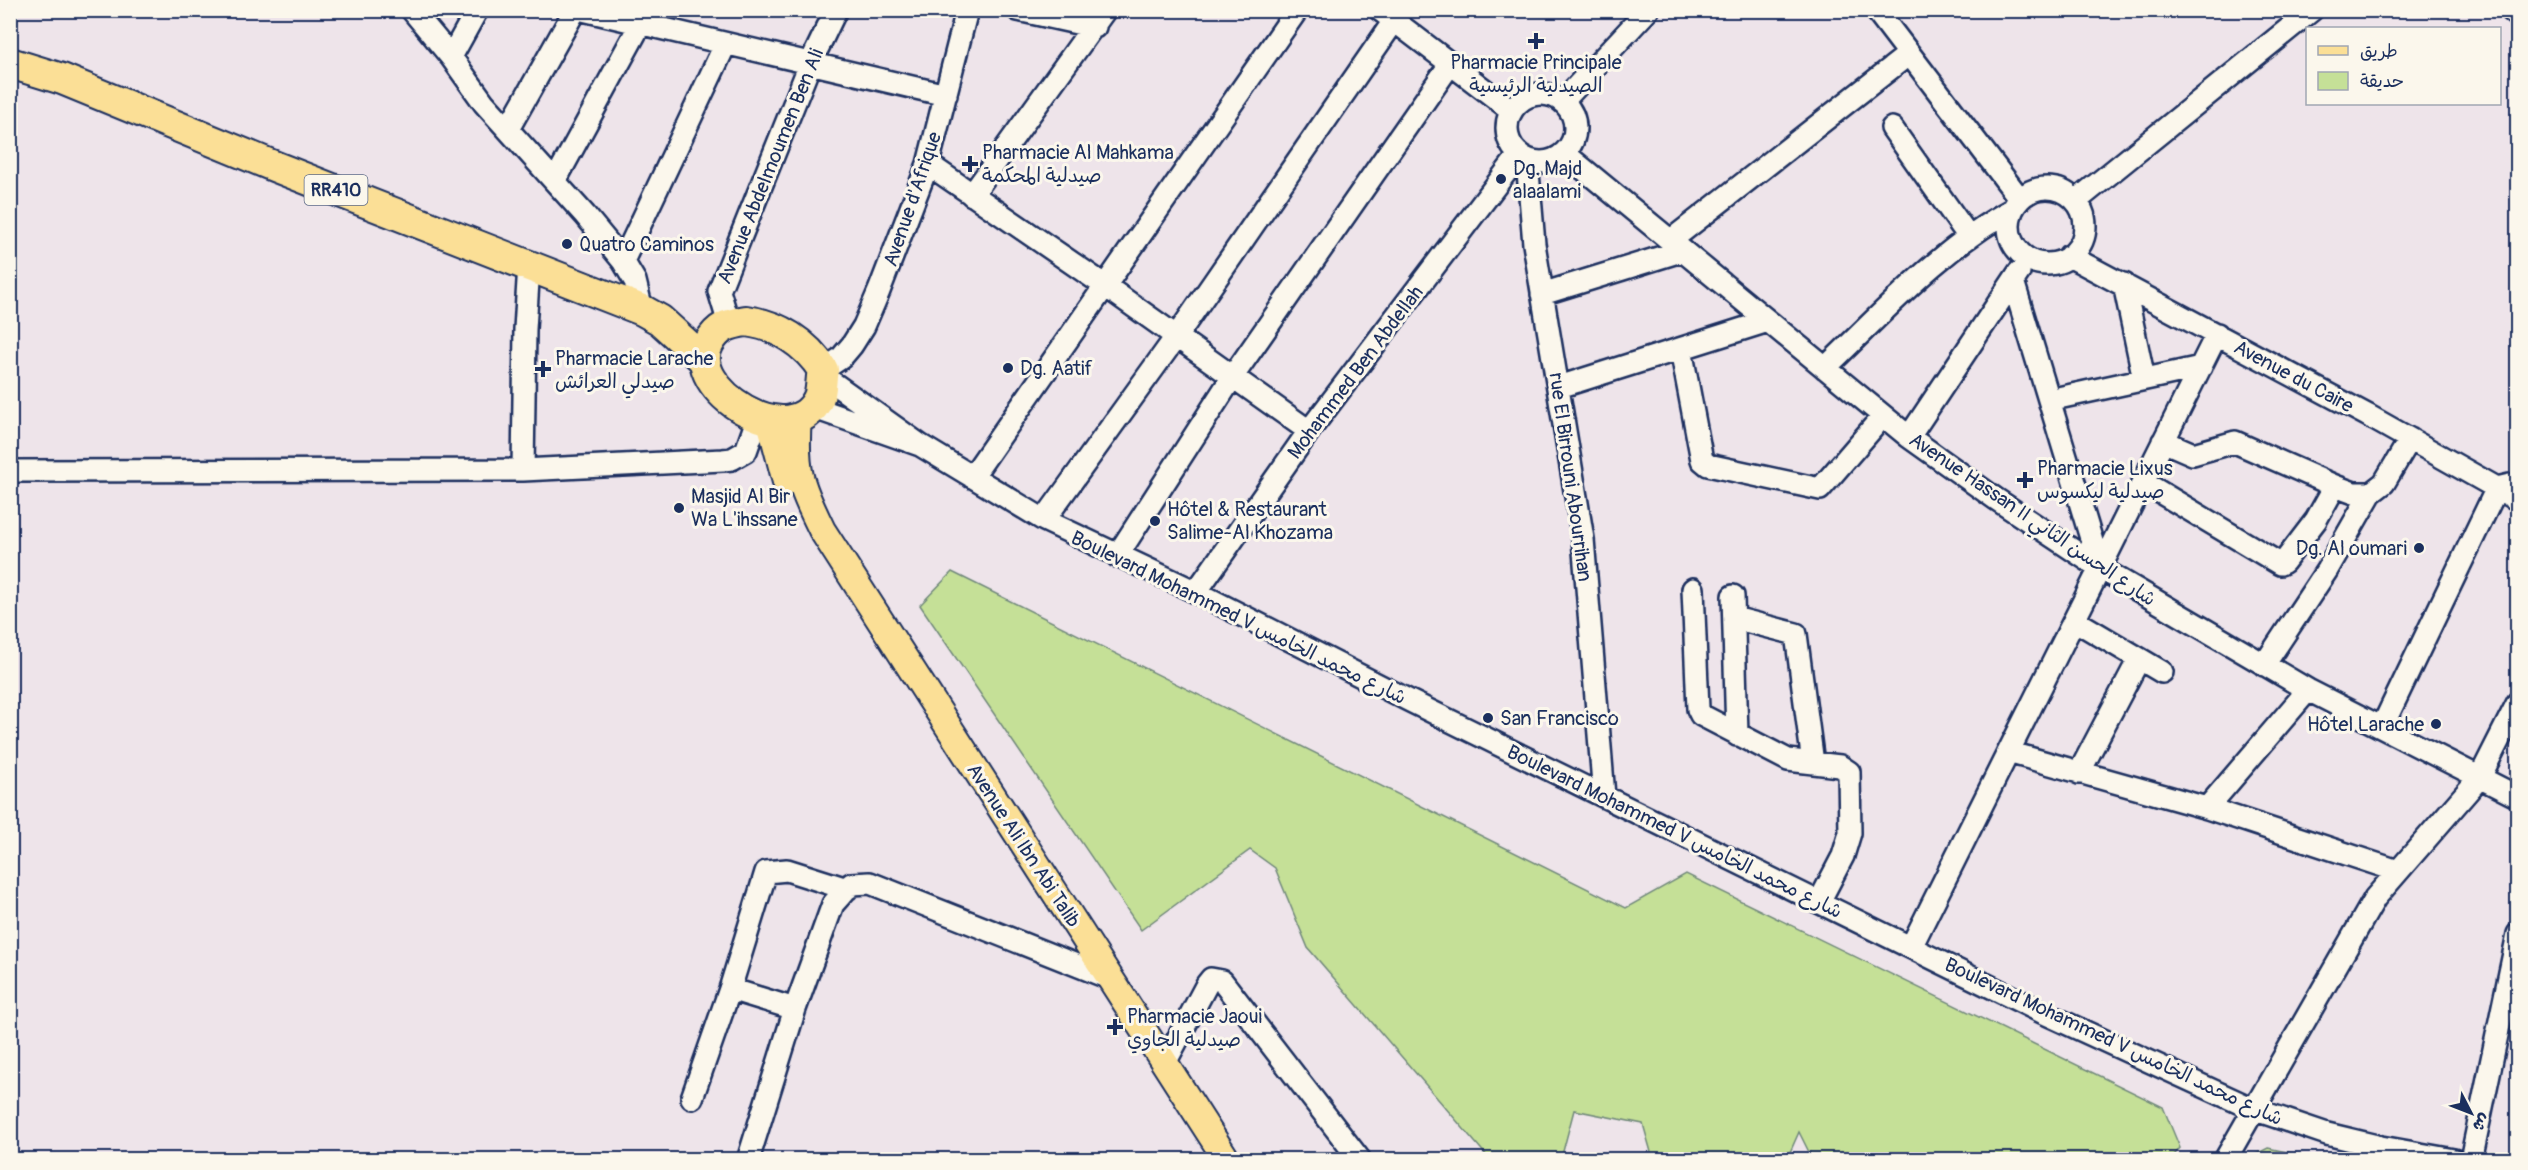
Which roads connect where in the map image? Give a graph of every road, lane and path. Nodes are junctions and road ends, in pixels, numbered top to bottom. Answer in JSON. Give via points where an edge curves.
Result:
{"nodes":[{"id":1,"x":412,"y":10,"type":"edge"},
{"id":2,"x":477,"y":10,"type":"edge"},
{"id":3,"x":575,"y":10,"type":"edge"},
{"id":4,"x":583,"y":10,"type":"edge"},
{"id":5,"x":836,"y":10,"type":"edge"},
{"id":6,"x":967,"y":10,"type":"edge"},
{"id":7,"x":1018,"y":10,"type":"edge"},
{"id":8,"x":1297,"y":10,"type":"edge"},
{"id":9,"x":1648,"y":10,"type":"edge"},
{"id":10,"x":1876,"y":10,"type":"edge"},
{"id":11,"x":2312,"y":10,"type":"edge"},
{"id":12,"x":2511,"y":10,"type":"edge"},
{"id":13,"x":1387,"y":16,"type":"edge"},
{"id":14,"x":2517,"y":16,"type":"edge"},
{"id":15,"x":644,"y":18,"type":"edge"},
{"id":16,"x":1100,"y":19,"type":"edge"},
{"id":17,"x":725,"y":45,"type":"junction"},
{"id":18,"x":1909,"y":54,"type":"junction"},
{"id":19,"x":451,"y":57,"type":"junction"},
{"id":20,"x":10,"y":63,"type":"edge"},
{"id":21,"x":1451,"y":63,"type":"junction"},
{"id":22,"x":810,"y":64,"type":"junction"},
{"id":23,"x":946,"y":95,"type":"junction"},
{"id":24,"x":1563,"y":101,"type":"junction"},
{"id":25,"x":1511,"y":110,"type":"junction"},
{"id":26,"x":1892,"y":128,"type":"dead end"},
{"id":27,"x":508,"y":129,"type":"junction"},
{"id":28,"x":1564,"y":153,"type":"junction"},
{"id":29,"x":1523,"y":157,"type":"junction"},
{"id":30,"x":928,"y":164,"type":"junction"},
{"id":31,"x":555,"y":181,"type":"junction"},
{"id":32,"x":972,"y":195,"type":"junction"},
{"id":33,"x":2076,"y":201,"type":"junction"},
{"id":34,"x":2017,"y":204,"type":"junction"},
{"id":35,"x":1969,"y":237,"type":"junction"},
{"id":36,"x":1676,"y":246,"type":"junction"},
{"id":37,"x":2069,"y":256,"type":"junction"},
{"id":38,"x":2027,"y":259,"type":"junction"},
{"id":39,"x":623,"y":261,"type":"junction"},
{"id":40,"x":529,"y":265,"type":"junction"},
{"id":41,"x":2013,"y":281,"type":"junction"},
{"id":42,"x":2124,"y":284,"type":"junction"},
{"id":43,"x":1104,"y":285,"type":"junction"},
{"id":44,"x":1542,"y":294,"type":"junction"},
{"id":45,"x":651,"y":315,"type":"junction"},
{"id":46,"x":1768,"y":321,"type":"junction"},
{"id":47,"x":729,"y":324,"type":"junction"},
{"id":48,"x":2217,"y":334,"type":"junction"},
{"id":49,"x":1176,"y":337,"type":"junction"},
{"id":50,"x":1680,"y":349,"type":"junction"},
{"id":51,"x":703,"y":359,"type":"junction"},
{"id":52,"x":2201,"y":367,"type":"junction"},
{"id":53,"x":1825,"y":368,"type":"junction"},
{"id":54,"x":822,"y":372,"type":"junction"},
{"id":55,"x":1233,"y":376,"type":"junction"},
{"id":56,"x":2144,"y":379,"type":"junction"},
{"id":57,"x":1559,"y":387,"type":"junction"},
{"id":58,"x":2049,"y":400,"type":"junction"},
{"id":59,"x":785,"y":416,"type":"junction"},
{"id":60,"x":1883,"y":416,"type":"junction"},
{"id":61,"x":1309,"y":431,"type":"junction"},
{"id":62,"x":1909,"y":437,"type":"junction"},
{"id":63,"x":2410,"y":439,"type":"junction"},
{"id":64,"x":2163,"y":441,"type":"junction"},
{"id":65,"x":920,"y":446,"type":"junction"},
{"id":66,"x":523,"y":470,"type":"junction"},
{"id":67,"x":10,"y":471,"type":"edge"},
{"id":68,"x":972,"y":477,"type":"junction"},
{"id":69,"x":2143,"y":482,"type":"junction"},
{"id":70,"x":2336,"y":486,"type":"junction"},
{"id":71,"x":2507,"y":486,"type":"edge"},
{"id":72,"x":2371,"y":494,"type":"junction"},
{"id":73,"x":2517,"y":500,"type":"edge"},
{"id":74,"x":1044,"y":520,"type":"junction"},
{"id":75,"x":1117,"y":556,"type":"junction"},
{"id":76,"x":2100,"y":568,"type":"junction"},
{"id":77,"x":1693,"y":589,"type":"dead end"},
{"id":78,"x":1196,"y":592,"type":"junction"},
{"id":79,"x":1733,"y":597,"type":"dead end"},
{"id":80,"x":1734,"y":618,"type":"junction"},
{"id":81,"x":2074,"y":620,"type":"junction"},
{"id":82,"x":2139,"y":659,"type":"junction"},
{"id":83,"x":2264,"y":665,"type":"junction"},
{"id":84,"x":2162,"y":672,"type":"dead end"},
{"id":85,"x":2308,"y":690,"type":"junction"},
{"id":86,"x":2517,"y":702,"type":"edge"},
{"id":87,"x":2382,"y":726,"type":"junction"},
{"id":88,"x":1737,"y":735,"type":"junction"},
{"id":89,"x":2008,"y":752,"type":"junction"},
{"id":90,"x":1813,"y":763,"type":"junction"},
{"id":91,"x":2079,"y":773,"type":"junction"},
{"id":92,"x":2480,"y":777,"type":"junction"},
{"id":93,"x":1604,"y":796,"type":"junction"},
{"id":94,"x":2517,"y":798,"type":"edge"},
{"id":95,"x":2207,"y":808,"type":"junction"},
{"id":96,"x":2398,"y":871,"type":"junction"},
{"id":97,"x":847,"y":889,"type":"junction"},
{"id":98,"x":1819,"y":902,"type":"junction"},
{"id":99,"x":2517,"y":934,"type":"edge"},
{"id":100,"x":1911,"y":947,"type":"junction"},
{"id":101,"x":1109,"y":978,"type":"junction"},
{"id":102,"x":730,"y":990,"type":"junction"},
{"id":103,"x":795,"y":1009,"type":"junction"},
{"id":104,"x":1165,"y":1063,"type":"junction"},
{"id":105,"x":692,"y":1098,"type":"dead end"},
{"id":106,"x":2253,"y":1109,"type":"junction"},
{"id":107,"x":748,"y":1160,"type":"edge"},
{"id":108,"x":1227,"y":1160,"type":"edge"},
{"id":109,"x":1360,"y":1160,"type":"edge"},
{"id":110,"x":2225,"y":1160,"type":"edge"},
{"id":111,"x":2454,"y":1160,"type":"edge"},
{"id":112,"x":2471,"y":1160,"type":"edge"}],
"edges":[{"from":1,"to":19,"type":"street"},
{"from":2,"to":19,"type":"street"},
{"from":3,"to":27,"type":"street"},
{"from":4,"to":15,"type":"street"},
{"from":5,"to":22,"type":"street","name":"Avenue Abdelmoumen Ben Ali"},
{"from":6,"to":23,"type":"street","name":"Avenue d'Afrique"},
{"from":7,"to":16,"type":"street"},
{"from":8,"to":43,"type":"street"},
{"from":9,"to":24,"type":"street"},
{"from":10,"to":18,"type":"street"},
{"from":11,"to":33,"type":"street"},
{"from":12,"to":14,"type":"street"},
{"from":13,"to":21,"type":"street"},
{"from":13,"to":49,"type":"street"},
{"from":15,"to":17,"type":"street"},
{"from":15,"to":31,"type":"street"},
{"from":16,"to":32,"type":"street"},
{"from":17,"to":22,"type":"street"},
{"from":17,"to":39,"type":"street"},
{"from":18,"to":34,"type":"street"},
{"from":18,"to":36,"type":"street"},
{"from":19,"to":27,"type":"street","via":[[484,104]]},
{"from":20,"to":40,"type":"highway","number":"RR410","via":[[62,79]]},
{"from":21,"to":25,"type":"street"},
{"from":21,"to":55,"type":"street"},
{"from":22,"to":23,"type":"street"},
{"from":22,"to":47,"type":"street","name":"Avenue Abdelmoumen Ben Ali","via":[[719,291]]},
{"from":23,"to":30,"type":"street","name":"Avenue d'Afrique"},
{"from":24,"to":25,"type":"street","via":[[1535,94]]},
{"from":24,"to":28,"type":"street","via":[[1574,117],[1575,127]]},
{"from":25,"to":29,"type":"street","via":[[1506,129],[1512,148]]},
{"from":26,"to":35,"type":"street"},
{"from":27,"to":31,"type":"street"},
{"from":28,"to":29,"type":"street","via":[[1546,162]]},
{"from":28,"to":36,"type":"street","name":"Avenue Hassan II شارع الحسن الثاني"},
{"from":29,"to":44,"type":"street","name":"rue El Birrouni Abourrihan"},
{"from":29,"to":61,"type":"street","name":"Mohammed Ben Abdellah"},
{"from":30,"to":32,"type":"street"},
{"from":30,"to":54,"type":"street","name":"Avenue d'Afrique","via":[[864,326],[841,358]]},
{"from":31,"to":39,"type":"street"},
{"from":32,"to":43,"type":"street"},
{"from":33,"to":34,"type":"street","via":[[2063,192],[2040,189]]},
{"from":33,"to":37,"type":"street","via":[[2084,217],[2084,228],[2077,248]]},
{"from":34,"to":35,"type":"street"},
{"from":34,"to":38,"type":"street","via":[[2009,231],[2012,242]]},
{"from":35,"to":53,"type":"street"},
{"from":36,"to":44,"type":"street"},
{"from":36,"to":46,"type":"street","name":"Avenue Hassan II شارع الحسن الثاني"},
{"from":37,"to":38,"type":"street","via":[[2049,264]]},
{"from":37,"to":42,"type":"street","name":"Avenue du Caire"},
{"from":38,"to":41,"type":"street"},
{"from":39,"to":45,"type":"street"},
{"from":40,"to":45,"type":"highway","number":"RR410"},
{"from":40,"to":66,"type":"street"},
{"from":41,"to":58,"type":"street"},
{"from":41,"to":62,"type":"street"},
{"from":42,"to":48,"type":"street","name":"Avenue du Caire"},
{"from":42,"to":56,"type":"street"},
{"from":43,"to":49,"type":"street"},
{"from":43,"to":68,"type":"street"},
{"from":44,"to":57,"type":"street","name":"rue El Birrouni Abourrihan"},
{"from":45,"to":47,"type":"highway","number":"RR410"},
{"from":45,"to":51,"type":"highway","number":"RR410"},
{"from":46,"to":50,"type":"street"},
{"from":46,"to":53,"type":"street","name":"Avenue Hassan II شارع الحسن الثاني"},
{"from":47,"to":51,"type":"highway","via":[[718,329]]},
{"from":47,"to":54,"type":"highway","number":"RR410","via":[[763,323],[780,331],[806,348]]},
{"from":48,"to":52,"type":"street"},
{"from":48,"to":63,"type":"street","name":"Avenue du Caire"},
{"from":49,"to":55,"type":"street"},
{"from":49,"to":74,"type":"street"},
{"from":50,"to":57,"type":"street"},
{"from":50,"to":60,"type":"street","via":[[1702,460],[1708,465],[1820,489]]},
{"from":51,"to":59,"type":"highway","number":"RR410","via":[[708,375],[739,407]]},
{"from":52,"to":56,"type":"street"},
{"from":52,"to":64,"type":"street"},
{"from":53,"to":60,"type":"street","name":"Avenue Hassan II شارع الحسن الثاني"},
{"from":54,"to":59,"type":"highway","via":[[819,396]]},
{"from":54,"to":65,"type":"street","name":"Boulevard Mohammed V شارع محمد الخامس"},
{"from":55,"to":61,"type":"street"},
{"from":55,"to":75,"type":"street"},
{"from":56,"to":58,"type":"street"},
{"from":57,"to":93,"type":"street","name":"rue El Birrouni Abourrihan","via":[[1583,539]]},
{"from":58,"to":76,"type":"street"},
{"from":59,"to":65,"type":"street","name":"Boulevard Mohammed V شارع محمد الخامس"},
{"from":59,"to":66,"type":"street","via":[[732,459]]},
{"from":59,"to":101,"type":"main road","name":"Avenue Ali Ibn Abi Talib","via":[[803,489],[822,530]]},
{"from":60,"to":62,"type":"street","name":"Avenue Hassan II شارع الحسن الثاني"},
{"from":61,"to":78,"type":"street","name":"Mohammed Ben Abdellah"},
{"from":62,"to":76,"type":"street","name":"Avenue Hassan II شارع الحسن الثاني"},
{"from":63,"to":71,"type":"street","name":"Avenue du Caire"},
{"from":63,"to":72,"type":"street","via":[[2384,483]]},
{"from":64,"to":69,"type":"street"},
{"from":64,"to":70,"type":"street","via":[[2193,454],[2235,442]]},
{"from":65,"to":68,"type":"street","name":"Boulevard Mohammed V شارع محمد الخامس"},
{"from":66,"to":67,"type":"street"},
{"from":68,"to":74,"type":"street","name":"Boulevard Mohammed V شارع محمد الخامس"},
{"from":69,"to":70,"type":"street","via":[[2280,564],[2316,520]]},
{"from":69,"to":76,"type":"street"},
{"from":70,"to":72,"type":"street"},
{"from":71,"to":73,"type":"street","name":"Avenue du Caire"},
{"from":71,"to":87,"type":"street"},
{"from":72,"to":83,"type":"street","via":[[2327,570]]},
{"from":74,"to":75,"type":"street","name":"Boulevard Mohammed V شارع محمد الخامس"},
{"from":75,"to":78,"type":"street","name":"Boulevard Mohammed V شارع محمد الخامس"},
{"from":76,"to":81,"type":"street"},
{"from":76,"to":83,"type":"street","name":"Avenue Hassan II شارع الحسن الثاني"},
{"from":77,"to":88,"type":"street","via":[[1698,709],[1709,721]]},
{"from":78,"to":93,"type":"street","name":"Boulevard Mohammed V شارع محمد الخامس"},
{"from":79,"to":80,"type":"street"},
{"from":80,"to":88,"type":"street"},
{"from":80,"to":90,"type":"street","via":[[1796,634]]},
{"from":81,"to":82,"type":"street"},
{"from":81,"to":89,"type":"street"},
{"from":82,"to":84,"type":"street"},
{"from":82,"to":91,"type":"street"},
{"from":83,"to":85,"type":"street","name":"Avenue Hassan II شارع الحسن الثاني"},
{"from":85,"to":87,"type":"street","name":"Avenue Hassan II شارع الحسن الثاني"},
{"from":85,"to":95,"type":"street"},
{"from":86,"to":92,"type":"street"},
{"from":87,"to":92,"type":"street","name":"Avenue Hassan II شارع الحسن الثاني"},
{"from":88,"to":90,"type":"street","via":[[1788,760]]},
{"from":89,"to":91,"type":"street"},
{"from":89,"to":100,"type":"street"},
{"from":90,"to":98,"type":"street","via":[[1840,766],[1849,772],[1850,833],[1843,856]]},
{"from":91,"to":95,"type":"street"},
{"from":92,"to":94,"type":"street","name":"Avenue Hassan II شارع الحسن الثاني"},
{"from":92,"to":96,"type":"street"},
{"from":93,"to":98,"type":"street","name":"Boulevard Mohammed V شارع محمد الخامس"},
{"from":95,"to":96,"type":"street"},
{"from":96,"to":106,"type":"street","via":[[2375,898]]},
{"from":97,"to":101,"type":"street","via":[[870,883]]},
{"from":97,"to":102,"type":"street","via":[[787,870],[766,872]]},
{"from":97,"to":103,"type":"street","via":[[833,904]]},
{"from":98,"to":100,"type":"street","name":"Boulevard Mohammed V شارع محمد الخامس"},
{"from":99,"to":112,"type":"street"},
{"from":100,"to":106,"type":"street","name":"Boulevard Mohammed V شارع محمد الخامس"},
{"from":101,"to":104,"type":"main road","name":"Avenue Ali Ibn Abi Talib"},
{"from":102,"to":103,"type":"street"},
{"from":102,"to":105,"type":"street"},
{"from":103,"to":107,"type":"street"},
{"from":104,"to":108,"type":"main road","name":"Avenue Ali Ibn Abi Talib"},
{"from":104,"to":109,"type":"street","via":[[1207,984],[1211,979],[1222,981]]},
{"from":106,"to":110,"type":"street"},
{"from":106,"to":111,"type":"street","name":"Boulevard Mohammed V شارع محمد الخامس","via":[[2338,1137]]}]}
